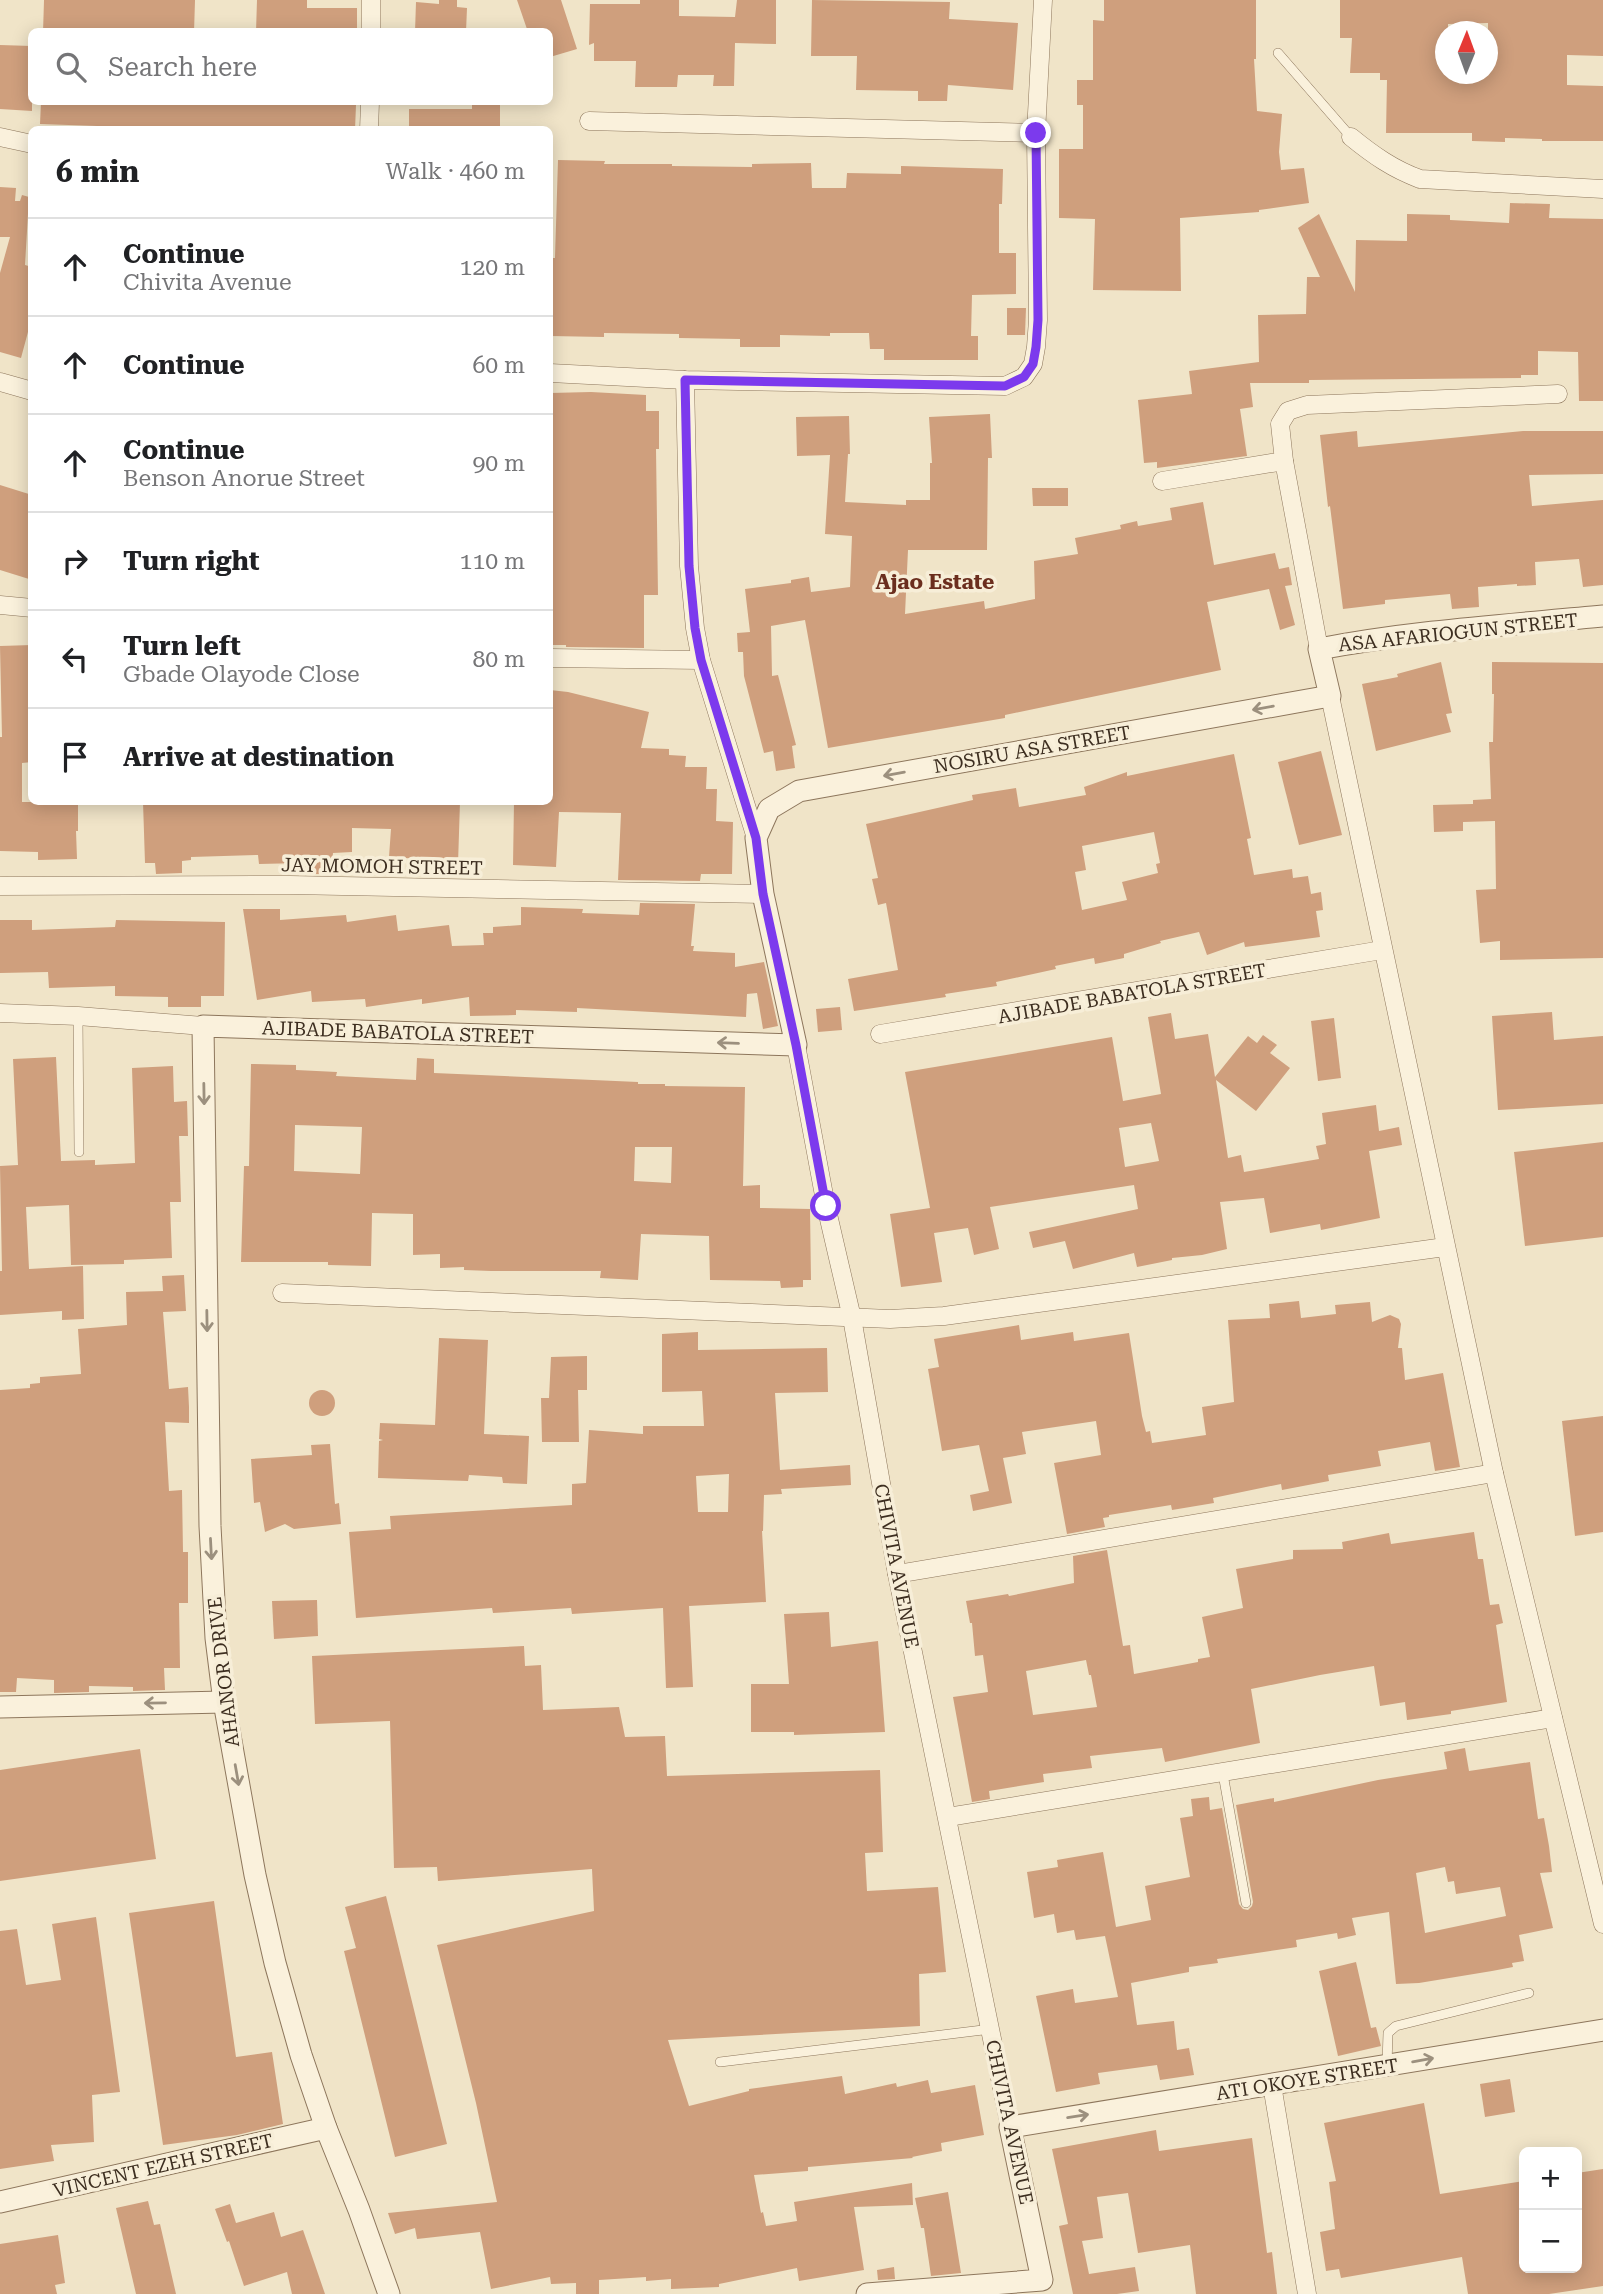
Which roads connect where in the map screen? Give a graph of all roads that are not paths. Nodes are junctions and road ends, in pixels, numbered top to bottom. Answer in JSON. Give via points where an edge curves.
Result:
{"nodes":[{"id":1,"x":372,"y":0,"type":"edge"},
{"id":2,"x":1044,"y":0,"type":"edge"},
{"id":3,"x":371,"y":28,"type":"edge"},
{"id":4,"x":1278,"y":53,"type":"dead end"},
{"id":5,"x":370,"y":105,"type":"edge"},
{"id":6,"x":589,"y":121,"type":"dead end"},
{"id":7,"x":369,"y":126,"type":"edge"},
{"id":8,"x":1036,"y":133,"type":"junction"},
{"id":9,"x":0,"y":136,"type":"edge"},
{"id":10,"x":1351,"y":137,"type":"joint"},
{"id":11,"x":28,"y":143,"type":"edge"},
{"id":12,"x":1603,"y":189,"type":"edge"},
{"id":13,"x":553,"y":373,"type":"edge"},
{"id":14,"x":685,"y":380,"type":"junction"},
{"id":15,"x":0,"y":382,"type":"edge"},
{"id":16,"x":28,"y":390,"type":"edge"},
{"id":17,"x":1558,"y":394,"type":"dead end"},
{"id":18,"x":1284,"y":461,"type":"junction"},
{"id":19,"x":1162,"y":481,"type":"dead end"},
{"id":20,"x":0,"y":605,"type":"edge"},
{"id":21,"x":28,"y":608,"type":"edge"},
{"id":22,"x":1603,"y":616,"type":"edge"},
{"id":23,"x":1319,"y":649,"type":"junction"},
{"id":24,"x":553,"y":657,"type":"edge"},
{"id":25,"x":701,"y":660,"type":"junction"},
{"id":26,"x":1330,"y":696,"type":"junction"},
{"id":27,"x":756,"y":838,"type":"junction"},
{"id":28,"x":0,"y":886,"type":"edge"},
{"id":29,"x":763,"y":894,"type":"junction"},
{"id":30,"x":1382,"y":950,"type":"junction"},
{"id":31,"x":0,"y":1013,"type":"edge"},
{"id":32,"x":78,"y":1016,"type":"junction"},
{"id":33,"x":203,"y":1026,"type":"junction"},
{"id":34,"x":880,"y":1034,"type":"dead end"},
{"id":35,"x":796,"y":1045,"type":"junction"},
{"id":36,"x":79,"y":1152,"type":"dead end"},
{"id":37,"x":1445,"y":1247,"type":"junction"},
{"id":38,"x":282,"y":1293,"type":"dead end"},
{"id":39,"x":852,"y":1318,"type":"junction"},
{"id":40,"x":1494,"y":1473,"type":"junction"},
{"id":41,"x":897,"y":1574,"type":"junction"},
{"id":42,"x":224,"y":1702,"type":"junction"},
{"id":43,"x":0,"y":1707,"type":"edge"},
{"id":44,"x":1553,"y":1718,"type":"junction"},
{"id":45,"x":1223,"y":1774,"type":"junction"},
{"id":46,"x":948,"y":1817,"type":"junction"},
{"id":47,"x":1246,"y":1903,"type":"dead end"},
{"id":48,"x":1603,"y":1924,"type":"edge"},
{"id":49,"x":1528,"y":1993,"type":"dead end"},
{"id":50,"x":991,"y":2029,"type":"junction"},
{"id":51,"x":1603,"y":2029,"type":"edge"},
{"id":52,"x":720,"y":2062,"type":"dead end"},
{"id":53,"x":1387,"y":2066,"type":"junction"},
{"id":54,"x":1272,"y":2085,"type":"junction"},
{"id":55,"x":1010,"y":2127,"type":"junction"},
{"id":56,"x":326,"y":2128,"type":"junction"},
{"id":57,"x":0,"y":2202,"type":"edge"},
{"id":58,"x":1044,"y":2287,"type":"edge"},
{"id":59,"x":389,"y":2294,"type":"edge"},
{"id":60,"x":867,"y":2294,"type":"edge"},
{"id":61,"x":1307,"y":2294,"type":"edge"}],
"edges":[{"from":1,"to":3,"type":"street"},
{"from":2,"to":8,"type":"street"},
{"from":4,"to":10,"type":"lane"},
{"from":5,"to":7,"type":"street"},
{"from":6,"to":8,"type":"street"},
{"from":8,"to":14,"type":"street","via":[[1038,320],[1033,364],[1024,377],[1005,386]]},
{"from":9,"to":11,"type":"street"},
{"from":10,"to":12,"type":"street","via":[[1396,170],[1420,179]]},
{"from":13,"to":14,"type":"street"},
{"from":14,"to":25,"type":"street","via":[[689,566]]},
{"from":15,"to":16,"type":"street"},
{"from":17,"to":18,"type":"street","via":[[1307,405],[1288,411],[1280,424]]},
{"from":18,"to":19,"type":"street"},
{"from":18,"to":23,"type":"street"},
{"from":20,"to":21,"type":"street"},
{"from":22,"to":23,"type":"street","name":"ASA AFARIOGUN STREET","via":[[1422,633]]},
{"from":23,"to":26,"type":"street","name":"ASA AFARIOGUN STREET"},
{"from":24,"to":25,"type":"street"},
{"from":25,"to":27,"type":"street"},
{"from":26,"to":27,"type":"street","name":"NOSIRU ASA STREET","one_way":true,"via":[[799,792],[769,809]]},
{"from":26,"to":30,"type":"street"},
{"from":27,"to":29,"type":"street","name":"CHIVITA AVENUE"},
{"from":28,"to":29,"type":"street","name":"JAY MOMOH STREET","via":[[290,885]]},
{"from":29,"to":35,"type":"street","name":"CHIVITA AVENUE"},
{"from":30,"to":34,"type":"street","name":"AJIBADE BABATOLA STREET"},
{"from":30,"to":37,"type":"street"},
{"from":31,"to":32,"type":"street","name":"AJIBADE BABATOLA STREET"},
{"from":32,"to":33,"type":"street","name":"AJIBADE BABATOLA STREET"},
{"from":32,"to":36,"type":"lane"},
{"from":35,"to":33,"type":"street","name":"AJIBADE BABATOLA STREET","one_way":true},
{"from":33,"to":42,"type":"street","name":"AHANOR DRIVE","one_way":true,"via":[[210,1526]]},
{"from":35,"to":39,"type":"street","name":"CHIVITA AVENUE"},
{"from":37,"to":39,"type":"street","via":[[944,1316]]},
{"from":37,"to":40,"type":"street"},
{"from":38,"to":39,"type":"street"},
{"from":39,"to":41,"type":"street","name":"CHIVITA AVENUE"},
{"from":40,"to":41,"type":"street"},
{"from":40,"to":44,"type":"street"},
{"from":41,"to":46,"type":"street","name":"CHIVITA AVENUE"},
{"from":42,"to":43,"type":"street","one_way":true},
{"from":42,"to":56,"type":"street","name":"AHANOR DRIVE","one_way":true,"via":[[275,1963]]},
{"from":44,"to":45,"type":"street"},
{"from":44,"to":48,"type":"street"},
{"from":45,"to":46,"type":"street"},
{"from":45,"to":47,"type":"lane"},
{"from":46,"to":50,"type":"street","name":"CHIVITA AVENUE"},
{"from":49,"to":53,"type":"lane","via":[[1396,2026],[1388,2034]]},
{"from":50,"to":52,"type":"lane"},
{"from":50,"to":55,"type":"street","name":"CHIVITA AVENUE"},
{"from":53,"to":51,"type":"street","name":"ATI OKOYE STREET","one_way":true},
{"from":53,"to":54,"type":"street","name":"ATI OKOYE STREET"},
{"from":55,"to":54,"type":"street","name":"ATI OKOYE STREET","one_way":true},
{"from":54,"to":61,"type":"street"},
{"from":55,"to":58,"type":"street","name":"CHIVITA AVENUE"},
{"from":56,"to":57,"type":"street","name":"VINCENT EZEH STREET"},
{"from":56,"to":59,"type":"street","name":"AHANOR DRIVE"},
{"from":58,"to":60,"type":"street"}]}
